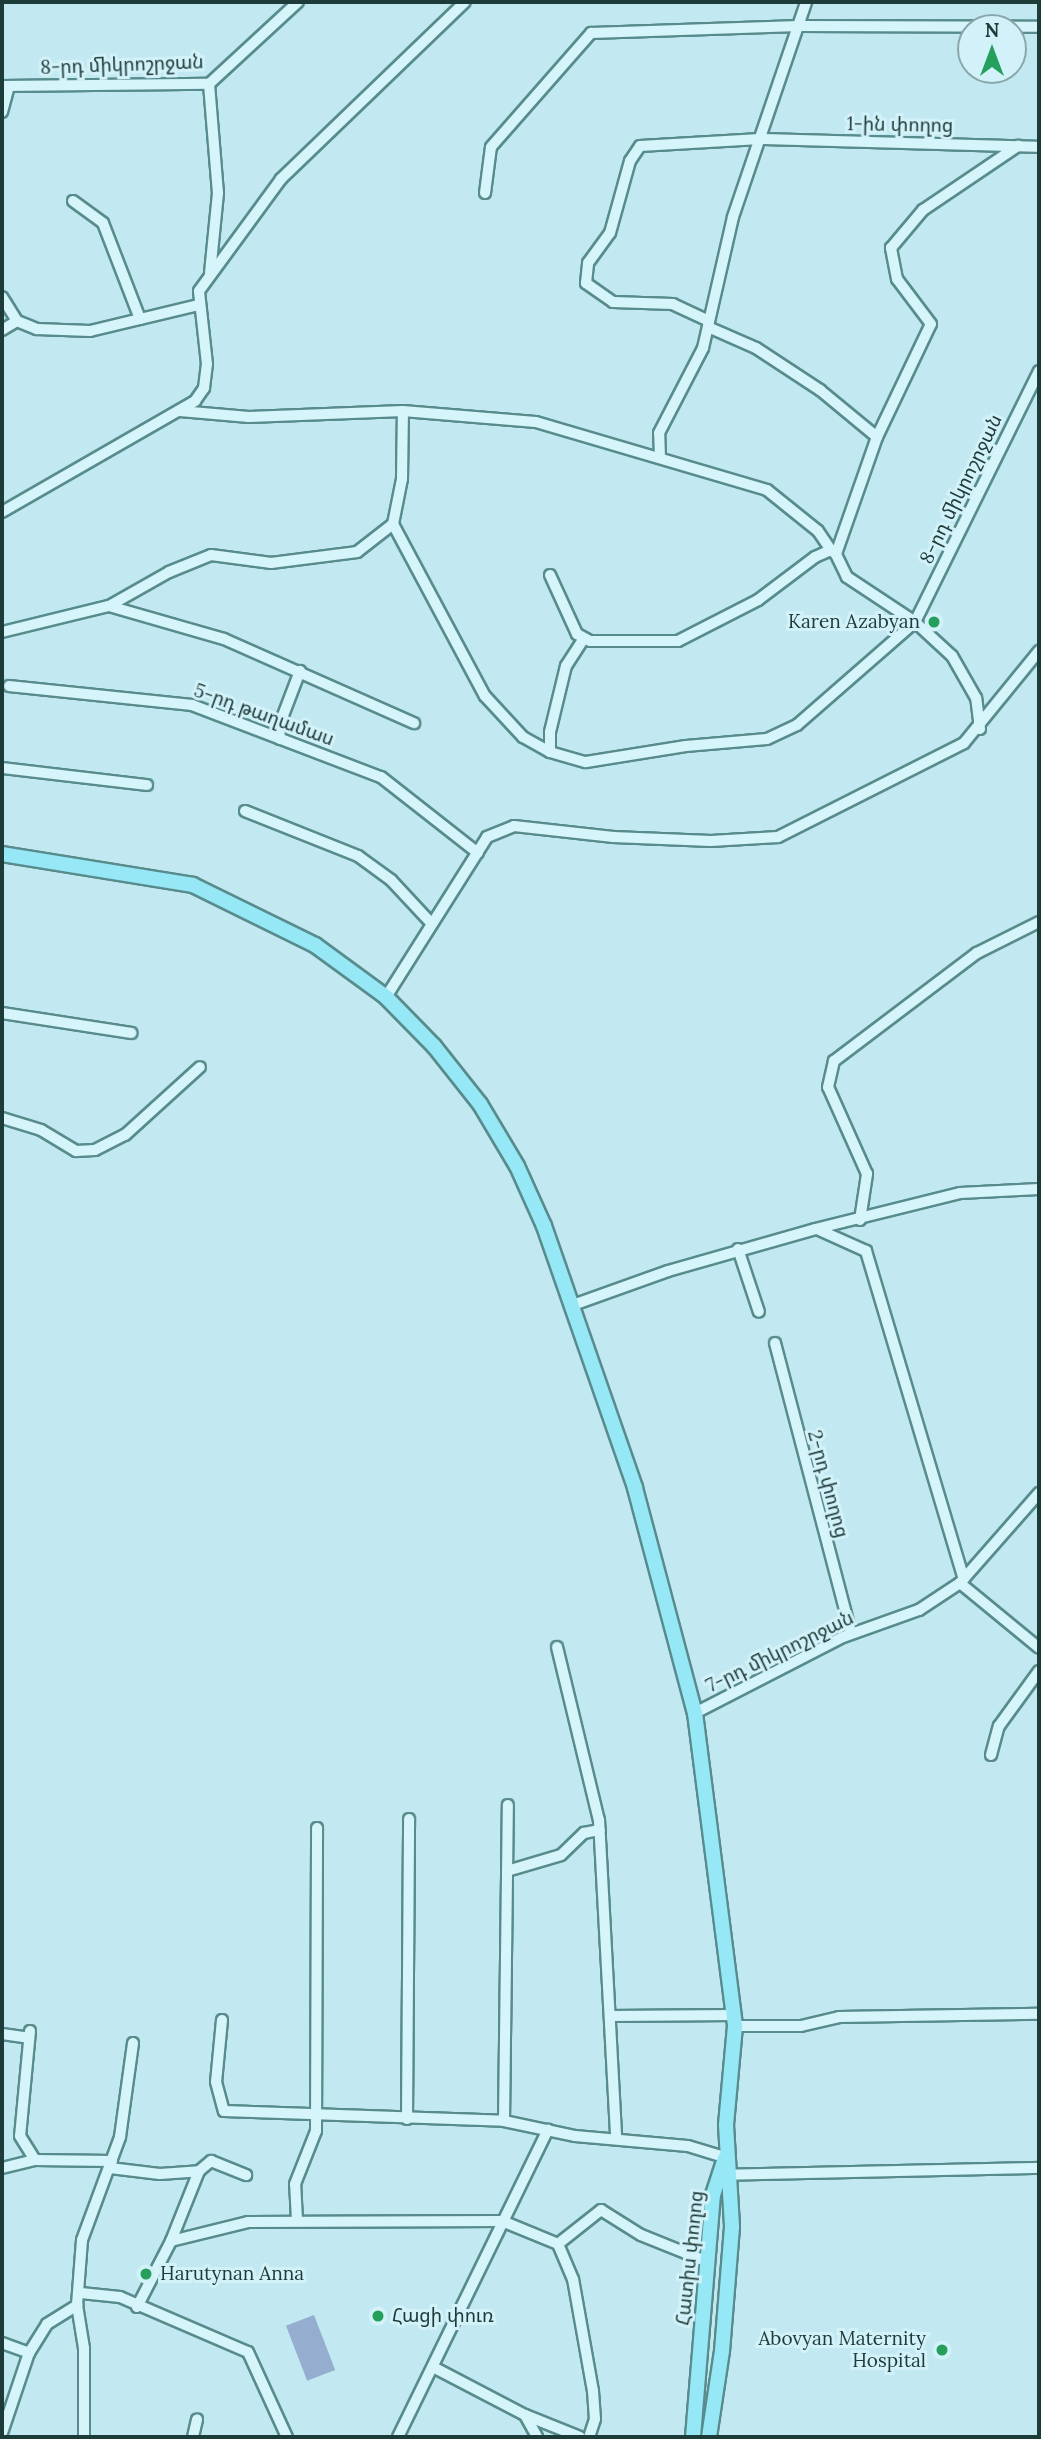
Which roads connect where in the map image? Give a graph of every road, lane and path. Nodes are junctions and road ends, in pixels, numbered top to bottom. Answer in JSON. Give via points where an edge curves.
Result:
{"nodes":[{"id":1,"x":298,"y":2,"type":"edge"},
{"id":2,"x":465,"y":2,"type":"edge"},
{"id":3,"x":806,"y":2,"type":"edge"},
{"id":4,"x":799,"y":26,"type":"junction"},
{"id":5,"x":1039,"y":27,"type":"edge"},
{"id":6,"x":209,"y":84,"type":"junction"},
{"id":7,"x":6,"y":86,"type":"edge"},
{"id":8,"x":2,"y":112,"type":"edge"},
{"id":9,"x":760,"y":139,"type":"junction"},
{"id":10,"x":1018,"y":146,"type":"junction"},
{"id":11,"x":1039,"y":147,"type":"edge"},
{"id":12,"x":485,"y":193,"type":"dead end"},
{"id":13,"x":73,"y":201,"type":"dead end"},
{"id":14,"x":210,"y":275,"type":"junction"},
{"id":15,"x":2,"y":297,"type":"edge"},
{"id":16,"x":198,"y":304,"type":"junction"},
{"id":17,"x":139,"y":319,"type":"junction"},
{"id":18,"x":17,"y":321,"type":"junction"},
{"id":19,"x":708,"y":324,"type":"junction"},
{"id":20,"x":2,"y":330,"type":"edge"},
{"id":21,"x":1039,"y":371,"type":"edge"},
{"id":22,"x":180,"y":411,"type":"junction"},
{"id":23,"x":403,"y":411,"type":"junction"},
{"id":24,"x":877,"y":437,"type":"junction"},
{"id":25,"x":660,"y":457,"type":"junction"},
{"id":26,"x":2,"y":512,"type":"edge"},
{"id":27,"x":393,"y":524,"type":"junction"},
{"id":28,"x":833,"y":552,"type":"junction"},
{"id":29,"x":550,"y":575,"type":"dead end"},
{"id":30,"x":109,"y":606,"type":"junction"},
{"id":31,"x":915,"y":622,"type":"junction"},
{"id":32,"x":2,"y":632,"type":"edge"},
{"id":33,"x":584,"y":638,"type":"junction"},
{"id":34,"x":1039,"y":652,"type":"edge"},
{"id":35,"x":300,"y":671,"type":"junction"},
{"id":36,"x":9,"y":685,"type":"dead end"},
{"id":37,"x":414,"y":723,"type":"dead end"},
{"id":38,"x":979,"y":729,"type":"junction"},
{"id":39,"x":280,"y":738,"type":"junction"},
{"id":40,"x":550,"y":752,"type":"junction"},
{"id":41,"x":2,"y":768,"type":"edge"},
{"id":42,"x":147,"y":785,"type":"dead end"},
{"id":43,"x":245,"y":811,"type":"dead end"},
{"id":44,"x":478,"y":853,"type":"junction"},
{"id":45,"x":2,"y":854,"type":"edge"},
{"id":46,"x":1039,"y":922,"type":"edge"},
{"id":47,"x":431,"y":923,"type":"junction"},
{"id":48,"x":386,"y":997,"type":"junction"},
{"id":49,"x":2,"y":1013,"type":"edge"},
{"id":50,"x":131,"y":1033,"type":"dead end"},
{"id":51,"x":200,"y":1068,"type":"dead end"},
{"id":52,"x":2,"y":1118,"type":"edge"},
{"id":53,"x":1039,"y":1189,"type":"edge"},
{"id":54,"x":860,"y":1220,"type":"junction"},
{"id":55,"x":816,"y":1228,"type":"junction"},
{"id":56,"x":738,"y":1250,"type":"junction"},
{"id":57,"x":573,"y":1305,"type":"junction"},
{"id":58,"x":759,"y":1312,"type":"dead end"},
{"id":59,"x":775,"y":1343,"type":"dead end"},
{"id":60,"x":1039,"y":1493,"type":"edge"},
{"id":61,"x":962,"y":1581,"type":"junction"},
{"id":62,"x":851,"y":1633,"type":"junction"},
{"id":63,"x":557,"y":1647,"type":"dead end"},
{"id":64,"x":1039,"y":1648,"type":"edge"},
{"id":65,"x":1039,"y":1671,"type":"edge"},
{"id":66,"x":695,"y":1713,"type":"junction"},
{"id":67,"x":991,"y":1755,"type":"dead end"},
{"id":68,"x":508,"y":1805,"type":"dead end"},
{"id":69,"x":409,"y":1819,"type":"dead end"},
{"id":70,"x":317,"y":1828,"type":"dead end"},
{"id":71,"x":600,"y":1830,"type":"junction"},
{"id":72,"x":507,"y":1871,"type":"junction"},
{"id":73,"x":1039,"y":2014,"type":"edge"},
{"id":74,"x":611,"y":2016,"type":"junction"},
{"id":75,"x":222,"y":2020,"type":"dead end"},
{"id":76,"x":735,"y":2020,"type":"junction"},
{"id":77,"x":2,"y":2034,"type":"edge"},
{"id":78,"x":133,"y":2043,"type":"dead end"},
{"id":79,"x":315,"y":2117,"type":"junction"},
{"id":80,"x":407,"y":2119,"type":"junction"},
{"id":81,"x":504,"y":2121,"type":"junction"},
{"id":82,"x":548,"y":2130,"type":"junction"},
{"id":83,"x":616,"y":2139,"type":"junction"},
{"id":84,"x":725,"y":2157,"type":"junction"},
{"id":85,"x":35,"y":2160,"type":"junction"},
{"id":86,"x":111,"y":2164,"type":"junction"},
{"id":87,"x":2,"y":2168,"type":"edge"},
{"id":88,"x":1039,"y":2168,"type":"edge"},
{"id":89,"x":199,"y":2171,"type":"junction"},
{"id":90,"x":246,"y":2175,"type":"dead end"},
{"id":91,"x":724,"y":2175,"type":"junction"},
{"id":92,"x":297,"y":2220,"type":"junction"},
{"id":93,"x":502,"y":2221,"type":"junction"},
{"id":94,"x":171,"y":2241,"type":"junction"},
{"id":95,"x":558,"y":2245,"type":"junction"},
{"id":96,"x":708,"y":2262,"type":"junction"},
{"id":97,"x":81,"y":2293,"type":"junction"},
{"id":98,"x":77,"y":2305,"type":"junction"},
{"id":99,"x":137,"y":2307,"type":"junction"},
{"id":100,"x":2,"y":2343,"type":"edge"},
{"id":101,"x":29,"y":2353,"type":"junction"},
{"id":102,"x":433,"y":2367,"type":"junction"},
{"id":103,"x":525,"y":2415,"type":"junction"},
{"id":104,"x":197,"y":2419,"type":"dead end"},
{"id":105,"x":2,"y":2433,"type":"edge"},
{"id":106,"x":85,"y":2437,"type":"edge"},
{"id":107,"x":193,"y":2437,"type":"edge"},
{"id":108,"x":287,"y":2437,"type":"edge"},
{"id":109,"x":398,"y":2437,"type":"edge"},
{"id":110,"x":537,"y":2437,"type":"edge"},
{"id":111,"x":580,"y":2437,"type":"edge"},
{"id":112,"x":589,"y":2437,"type":"edge"},
{"id":113,"x":693,"y":2437,"type":"edge"},
{"id":114,"x":709,"y":2437,"type":"edge"}],
"edges":[{"from":1,"to":6,"type":"street","name":"8-րդ միկրոշրջան"},
{"from":2,"to":14,"type":"street","via":[[281,179]]},
{"from":3,"to":4,"type":"street"},
{"from":4,"to":5,"type":"street"},
{"from":4,"to":9,"type":"street"},
{"from":4,"to":12,"type":"street","via":[[591,33],[491,148]]},
{"from":6,"to":7,"type":"street","name":"8-րդ միկրոշրջան"},
{"from":6,"to":14,"type":"street","via":[[218,193]]},
{"from":7,"to":8,"type":"street"},
{"from":9,"to":10,"type":"street","name":"1-ին փողոց"},
{"from":9,"to":19,"type":"street","via":[[718,265]]},
{"from":9,"to":19,"type":"street","name":"1-ին փողոց","via":[[640,146],[630,161],[609,237],[586,269],[589,288],[613,302],[673,304]]},
{"from":10,"to":11,"type":"street","name":"1-ին փողոց"},
{"from":10,"to":24,"type":"street","via":[[923,209],[891,248],[898,279],[931,324]]},
{"from":13,"to":17,"type":"street","via":[[103,223]]},
{"from":14,"to":16,"type":"street","via":[[199,290]]},
{"from":15,"to":18,"type":"street"},
{"from":16,"to":17,"type":"street"},
{"from":16,"to":22,"type":"street","via":[[207,363],[204,388]]},
{"from":17,"to":18,"type":"street","via":[[90,331],[37,329]]},
{"from":18,"to":20,"type":"street"},
{"from":19,"to":24,"type":"street","via":[[757,348],[820,390]]},
{"from":19,"to":25,"type":"street","via":[[703,348],[659,433]]},
{"from":21,"to":31,"type":"street","name":"8-րդ միկրոշրջան"},
{"from":22,"to":23,"type":"street","via":[[249,417]]},
{"from":22,"to":26,"type":"street"},
{"from":23,"to":25,"type":"street","via":[[536,422]]},
{"from":23,"to":27,"type":"street","via":[[402,479]]},
{"from":24,"to":28,"type":"street"},
{"from":25,"to":28,"type":"street","via":[[775,494],[818,531]]},
{"from":27,"to":30,"type":"street","via":[[357,552],[271,563],[211,555],[169,572]]},
{"from":27,"to":40,"type":"street","via":[[485,695],[523,737]]},
{"from":28,"to":31,"type":"street","via":[[847,577]]},
{"from":28,"to":33,"type":"street","via":[[738,612],[678,641]]},
{"from":29,"to":33,"type":"street","via":[[577,634]]},
{"from":30,"to":32,"type":"street"},
{"from":30,"to":35,"type":"street","via":[[224,639]]},
{"from":31,"to":38,"type":"street","via":[[961,667],[976,698]]},
{"from":31,"to":40,"type":"street","via":[[782,735],[586,762]]},
{"from":33,"to":40,"type":"street","via":[[566,666],[550,732]]},
{"from":34,"to":38,"type":"street"},
{"from":35,"to":37,"type":"street"},
{"from":35,"to":39,"type":"street","via":[[279,726]]},
{"from":36,"to":39,"type":"street","name":"5-րդ թաղամաս","via":[[192,705]]},
{"from":38,"to":44,"type":"street","via":[[964,743],[900,779],[778,837],[625,838],[514,826],[487,837]]},
{"from":39,"to":44,"type":"street","name":"5-րդ թաղամաս","via":[[381,778]]},
{"from":41,"to":42,"type":"street"},
{"from":43,"to":47,"type":"street","via":[[358,856],[390,880]]},
{"from":44,"to":47,"type":"street"},
{"from":45,"to":48,"type":"main road","name":"Հատիս փողոց","via":[[193,885],[314,946]]},
{"from":46,"to":54,"type":"street","via":[[977,953],[834,1061],[828,1087],[867,1174]]},
{"from":47,"to":48,"type":"street"},
{"from":48,"to":57,"type":"main road","name":"Հատիս փողոց","via":[[434,1046],[480,1104],[522,1178]]},
{"from":49,"to":50,"type":"street"},
{"from":51,"to":52,"type":"street","via":[[125,1135],[95,1150],[76,1151],[41,1130]]},
{"from":53,"to":54,"type":"street","via":[[960,1193]]},
{"from":54,"to":55,"type":"street"},
{"from":55,"to":56,"type":"street"},
{"from":55,"to":61,"type":"street","via":[[866,1251]]},
{"from":56,"to":57,"type":"street"},
{"from":56,"to":58,"type":"street"},
{"from":57,"to":66,"type":"main road","name":"Հատիս փողոց","via":[[635,1488]]},
{"from":59,"to":62,"type":"street","name":"2-րդ փողոց"},
{"from":60,"to":61,"type":"street","name":"7-րդ միկրոշրջան"},
{"from":61,"to":62,"type":"street","name":"7-րդ միկրոշրջան","via":[[919,1610]]},
{"from":61,"to":64,"type":"street"},
{"from":62,"to":66,"type":"street","name":"7-րդ միկրոշրջան"},
{"from":63,"to":71,"type":"street"},
{"from":65,"to":67,"type":"street","via":[[999,1726]]},
{"from":66,"to":76,"type":"main road","name":"Հատիս փողոց"},
{"from":68,"to":72,"type":"street"},
{"from":69,"to":80,"type":"street"},
{"from":70,"to":79,"type":"street"},
{"from":71,"to":72,"type":"street","via":[[584,1833],[561,1855]]},
{"from":71,"to":74,"type":"street"},
{"from":72,"to":81,"type":"street"},
{"from":73,"to":76,"type":"street","via":[[839,2017],[801,2025]]},
{"from":74,"to":76,"type":"street"},
{"from":74,"to":83,"type":"street"},
{"from":75,"to":79,"type":"street","via":[[216,2082],[224,2110]]},
{"from":76,"to":84,"type":"main road","name":"Հատիս փողոց"},
{"from":77,"to":85,"type":"street","via":[[29,2034],[20,2136]]},
{"from":78,"to":86,"type":"street","via":[[124,2115]]},
{"from":79,"to":80,"type":"street"},
{"from":79,"to":92,"type":"street","via":[[316,2131],[295,2184]]},
{"from":80,"to":81,"type":"street"},
{"from":81,"to":82,"type":"street"},
{"from":82,"to":83,"type":"street"},
{"from":82,"to":93,"type":"street"},
{"from":83,"to":84,"type":"street","via":[[688,2146]]},
{"from":84,"to":91,"type":"main road","name":"Հատիս փողոց"},
{"from":85,"to":86,"type":"street"},
{"from":85,"to":87,"type":"street"},
{"from":86,"to":89,"type":"street","via":[[160,2174]]},
{"from":86,"to":97,"type":"street","via":[[82,2240],[76,2272]]},
{"from":88,"to":91,"type":"street"},
{"from":89,"to":90,"type":"street","via":[[211,2161]]},
{"from":89,"to":94,"type":"street"},
{"from":91,"to":96,"type":"main road","name":"Հատիս փողոց","via":[[713,2195]]},
{"from":91,"to":114,"type":"main road","name":"Հատիս փողոց","via":[[733,2195],[722,2351]]},
{"from":92,"to":93,"type":"street"},
{"from":92,"to":94,"type":"street","via":[[248,2222]]},
{"from":93,"to":95,"type":"street"},
{"from":93,"to":102,"type":"street"},
{"from":94,"to":99,"type":"street"},
{"from":95,"to":96,"type":"street","via":[[601,2210],[641,2235]]},
{"from":95,"to":112,"type":"street","via":[[573,2279],[593,2390],[595,2419]]},
{"from":96,"to":113,"type":"main road","name":"Հատիս փողոց"},
{"from":97,"to":98,"type":"street"},
{"from":97,"to":99,"type":"street","via":[[120,2297]]},
{"from":98,"to":101,"type":"street","via":[[47,2324]]},
{"from":98,"to":106,"type":"street","via":[[84,2347]]},
{"from":99,"to":108,"type":"street","via":[[248,2352]]},
{"from":100,"to":101,"type":"street"},
{"from":101,"to":105,"type":"street"},
{"from":102,"to":103,"type":"street"},
{"from":102,"to":109,"type":"street"},
{"from":103,"to":110,"type":"street"},
{"from":103,"to":111,"type":"street"},
{"from":104,"to":107,"type":"street"}]}
